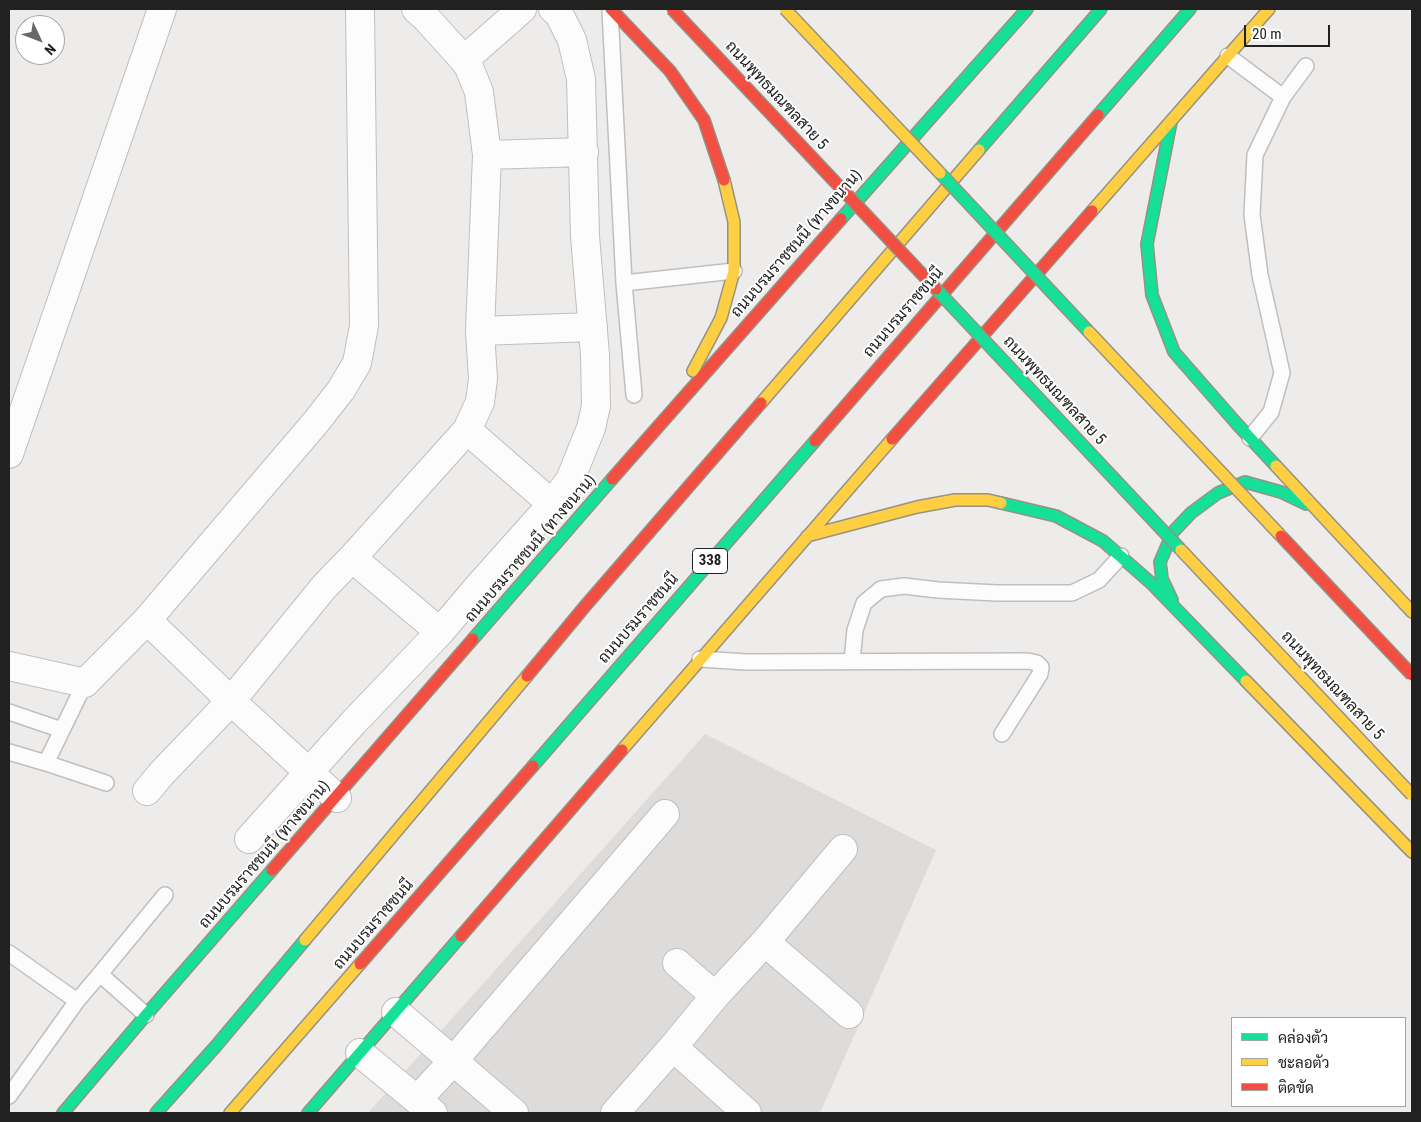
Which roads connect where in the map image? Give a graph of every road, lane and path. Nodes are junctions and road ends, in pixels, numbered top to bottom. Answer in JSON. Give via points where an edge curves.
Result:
{"nodes":[{"id":1,"x":162,"y":9,"type":"edge"},
{"id":2,"x":360,"y":9,"type":"edge"},
{"id":3,"x":416,"y":9,"type":"edge"},
{"id":4,"x":522,"y":9,"type":"edge"},
{"id":5,"x":553,"y":9,"type":"edge"},
{"id":6,"x":611,"y":9,"type":"edge"},
{"id":7,"x":672,"y":9,"type":"edge"},
{"id":8,"x":785,"y":9,"type":"edge"},
{"id":9,"x":1026,"y":9,"type":"edge"},
{"id":10,"x":1101,"y":9,"type":"edge"},
{"id":11,"x":1190,"y":9,"type":"edge"},
{"id":12,"x":1270,"y":9,"type":"edge"},
{"id":13,"x":1228,"y":56,"type":"junction"},
{"id":14,"x":464,"y":60,"type":"junction"},
{"id":15,"x":1306,"y":66,"type":"dead end"},
{"id":16,"x":1283,"y":96,"type":"junction"},
{"id":17,"x":1171,"y":121,"type":"junction"},
{"id":18,"x":584,"y":152,"type":"junction"},
{"id":19,"x":487,"y":155,"type":"junction"},
{"id":20,"x":734,"y":271,"type":"junction"},
{"id":21,"x":624,"y":283,"type":"junction"},
{"id":22,"x":593,"y":327,"type":"junction"},
{"id":23,"x":480,"y":331,"type":"junction"},
{"id":24,"x":634,"y":395,"type":"dead end"},
{"id":25,"x":672,"y":410,"type":"junction"},
{"id":26,"x":467,"y":430,"type":"junction"},
{"id":27,"x":1250,"y":438,"type":"junction"},
{"id":28,"x":9,"y":454,"type":"edge"},
{"id":29,"x":552,"y":504,"type":"junction"},
{"id":30,"x":1317,"y":510,"type":"junction"},
{"id":31,"x":807,"y":536,"type":"junction"},
{"id":32,"x":1121,"y":556,"type":"junction"},
{"id":33,"x":352,"y":558,"type":"junction"},
{"id":34,"x":1176,"y":609,"type":"junction"},
{"id":35,"x":1412,"y":612,"type":"edge"},
{"id":36,"x":148,"y":620,"type":"junction"},
{"id":37,"x":440,"y":632,"type":"junction"},
{"id":38,"x":700,"y":659,"type":"junction"},
{"id":39,"x":852,"y":661,"type":"junction"},
{"id":40,"x":9,"y":666,"type":"edge"},
{"id":41,"x":1412,"y":675,"type":"edge"},
{"id":42,"x":84,"y":683,"type":"junction"},
{"id":43,"x":232,"y":701,"type":"junction"},
{"id":44,"x":9,"y":712,"type":"edge"},
{"id":45,"x":62,"y":730,"type":"junction"},
{"id":46,"x":1002,"y":734,"type":"dead end"},
{"id":47,"x":9,"y":752,"type":"edge"},
{"id":48,"x":46,"y":763,"type":"junction"},
{"id":49,"x":309,"y":772,"type":"junction"},
{"id":50,"x":106,"y":783,"type":"dead end"},
{"id":51,"x":147,"y":791,"type":"dead end"},
{"id":52,"x":1412,"y":795,"type":"edge"},
{"id":53,"x":336,"y":798,"type":"junction"},
{"id":54,"x":665,"y":814,"type":"dead end"},
{"id":55,"x":248,"y":839,"type":"dead end"},
{"id":56,"x":843,"y":849,"type":"dead end"},
{"id":57,"x":1412,"y":852,"type":"edge"},
{"id":58,"x":165,"y":895,"type":"dead end"},
{"id":59,"x":765,"y":942,"type":"junction"},
{"id":60,"x":9,"y":953,"type":"edge"},
{"id":61,"x":677,"y":962,"type":"dead end"},
{"id":62,"x":100,"y":974,"type":"junction"},
{"id":63,"x":715,"y":996,"type":"junction"},
{"id":64,"x":77,"y":1001,"type":"junction"},
{"id":65,"x":396,"y":1012,"type":"junction"},
{"id":66,"x":850,"y":1014,"type":"dead end"},
{"id":67,"x":146,"y":1015,"type":"junction"},
{"id":68,"x":673,"y":1047,"type":"junction"},
{"id":69,"x":360,"y":1054,"type":"junction"},
{"id":70,"x":453,"y":1061,"type":"junction"},
{"id":71,"x":9,"y":1096,"type":"edge"},
{"id":72,"x":425,"y":1107,"type":"edge"},
{"id":73,"x":63,"y":1113,"type":"edge"},
{"id":74,"x":156,"y":1113,"type":"edge"},
{"id":75,"x":230,"y":1113,"type":"edge"},
{"id":76,"x":308,"y":1113,"type":"edge"},
{"id":77,"x":514,"y":1113,"type":"edge"},
{"id":78,"x":615,"y":1113,"type":"edge"},
{"id":79,"x":747,"y":1113,"type":"edge"}],
"edges":[{"from":1,"to":28,"type":"street"},
{"from":2,"to":36,"type":"street","via":[[364,326],[357,363],[316,422]]},
{"from":3,"to":14,"type":"street"},
{"from":4,"to":14,"type":"street"},
{"from":5,"to":18,"type":"street","via":[[559,14],[572,40],[580,79]]},
{"from":6,"to":20,"type":"main road","via":[[670,70],[704,120],[734,222]]},
{"from":6,"to":21,"type":"lane"},
{"from":7,"to":52,"type":"main road","name":"ถนนพุทธมณฑลสาย 5","bridge":true},
{"from":8,"to":41,"type":"main road","bridge":true},
{"from":9,"to":25,"type":"main road","name":"ถนนบรมราชชนนี (ทางขนาน)"},
{"from":10,"to":74,"type":"main road","via":[[593,597]]},
{"from":11,"to":75,"type":"main road","name":"ถนนบรมราชชนนี","number":"338"},
{"from":12,"to":13,"type":"main road"},
{"from":13,"to":16,"type":"lane"},
{"from":13,"to":17,"type":"main road"},
{"from":14,"to":19,"type":"street","via":[[479,92]]},
{"from":15,"to":16,"type":"lane"},
{"from":16,"to":27,"type":"lane","via":[[1255,155],[1252,216],[1260,275],[1282,373],[1271,412]]},
{"from":17,"to":27,"type":"main road","via":[[1147,244],[1152,295],[1174,352]]},
{"from":17,"to":31,"type":"main road"},
{"from":18,"to":19,"type":"street"},
{"from":18,"to":22,"type":"street","via":[[585,236]]},
{"from":19,"to":23,"type":"street"},
{"from":20,"to":21,"type":"lane"},
{"from":20,"to":25,"type":"main road","via":[[721,318]]},
{"from":21,"to":24,"type":"lane"},
{"from":22,"to":23,"type":"street"},
{"from":22,"to":29,"type":"street","via":[[596,406],[591,428],[570,480]]},
{"from":23,"to":26,"type":"street","via":[[483,379],[480,402]]},
{"from":25,"to":53,"type":"main road","name":"ถนนบรมราชชนนี (ทางขนาน)"},
{"from":26,"to":29,"type":"street"},
{"from":26,"to":33,"type":"street"},
{"from":27,"to":30,"type":"main road"},
{"from":29,"to":37,"type":"street"},
{"from":30,"to":34,"type":"main road","via":[[1281,492],[1245,482],[1218,493],[1191,513],[1173,532],[1160,562],[1162,578]]},
{"from":30,"to":35,"type":"main road"},
{"from":31,"to":32,"type":"main road","via":[[955,500],[988,500],[1056,516],[1102,540]]},
{"from":31,"to":38,"type":"main road"},
{"from":32,"to":34,"type":"main road"},
{"from":32,"to":39,"type":"lane","via":[[1099,580],[1072,593],[997,593],[904,586],[881,589],[864,602],[855,630]]},
{"from":33,"to":37,"type":"street"},
{"from":33,"to":43,"type":"street","via":[[324,587]]},
{"from":34,"to":57,"type":"main road"},
{"from":36,"to":42,"type":"street"},
{"from":36,"to":43,"type":"street"},
{"from":37,"to":49,"type":"street"},
{"from":38,"to":39,"type":"lane"},
{"from":38,"to":65,"type":"main road"},
{"from":39,"to":46,"type":"lane","via":[[1037,663],[1041,667],[1040,674]]},
{"from":40,"to":42,"type":"street"},
{"from":42,"to":45,"type":"lane"},
{"from":43,"to":49,"type":"street"},
{"from":43,"to":51,"type":"street"},
{"from":44,"to":45,"type":"lane"},
{"from":45,"to":48,"type":"lane"},
{"from":47,"to":48,"type":"lane"},
{"from":48,"to":50,"type":"lane"},
{"from":49,"to":53,"type":"street"},
{"from":49,"to":55,"type":"street"},
{"from":53,"to":67,"type":"main road","name":"ถนนบรมราชชนนี (ทางขนาน)"},
{"from":54,"to":70,"type":"street"},
{"from":56,"to":59,"type":"street"},
{"from":58,"to":62,"type":"lane"},
{"from":59,"to":63,"type":"street"},
{"from":59,"to":66,"type":"street"},
{"from":60,"to":64,"type":"lane"},
{"from":61,"to":63,"type":"street"},
{"from":62,"to":64,"type":"lane"},
{"from":62,"to":67,"type":"lane"},
{"from":63,"to":68,"type":"street"},
{"from":64,"to":71,"type":"lane"},
{"from":65,"to":69,"type":"main road"},
{"from":65,"to":70,"type":"street"},
{"from":67,"to":73,"type":"main road","name":"ถนนบรมราชชนนี (ทางขนาน)"},
{"from":68,"to":78,"type":"street"},
{"from":68,"to":79,"type":"street"},
{"from":69,"to":72,"type":"street"},
{"from":69,"to":76,"type":"main road"},
{"from":70,"to":72,"type":"street"},
{"from":70,"to":77,"type":"street"}]}
